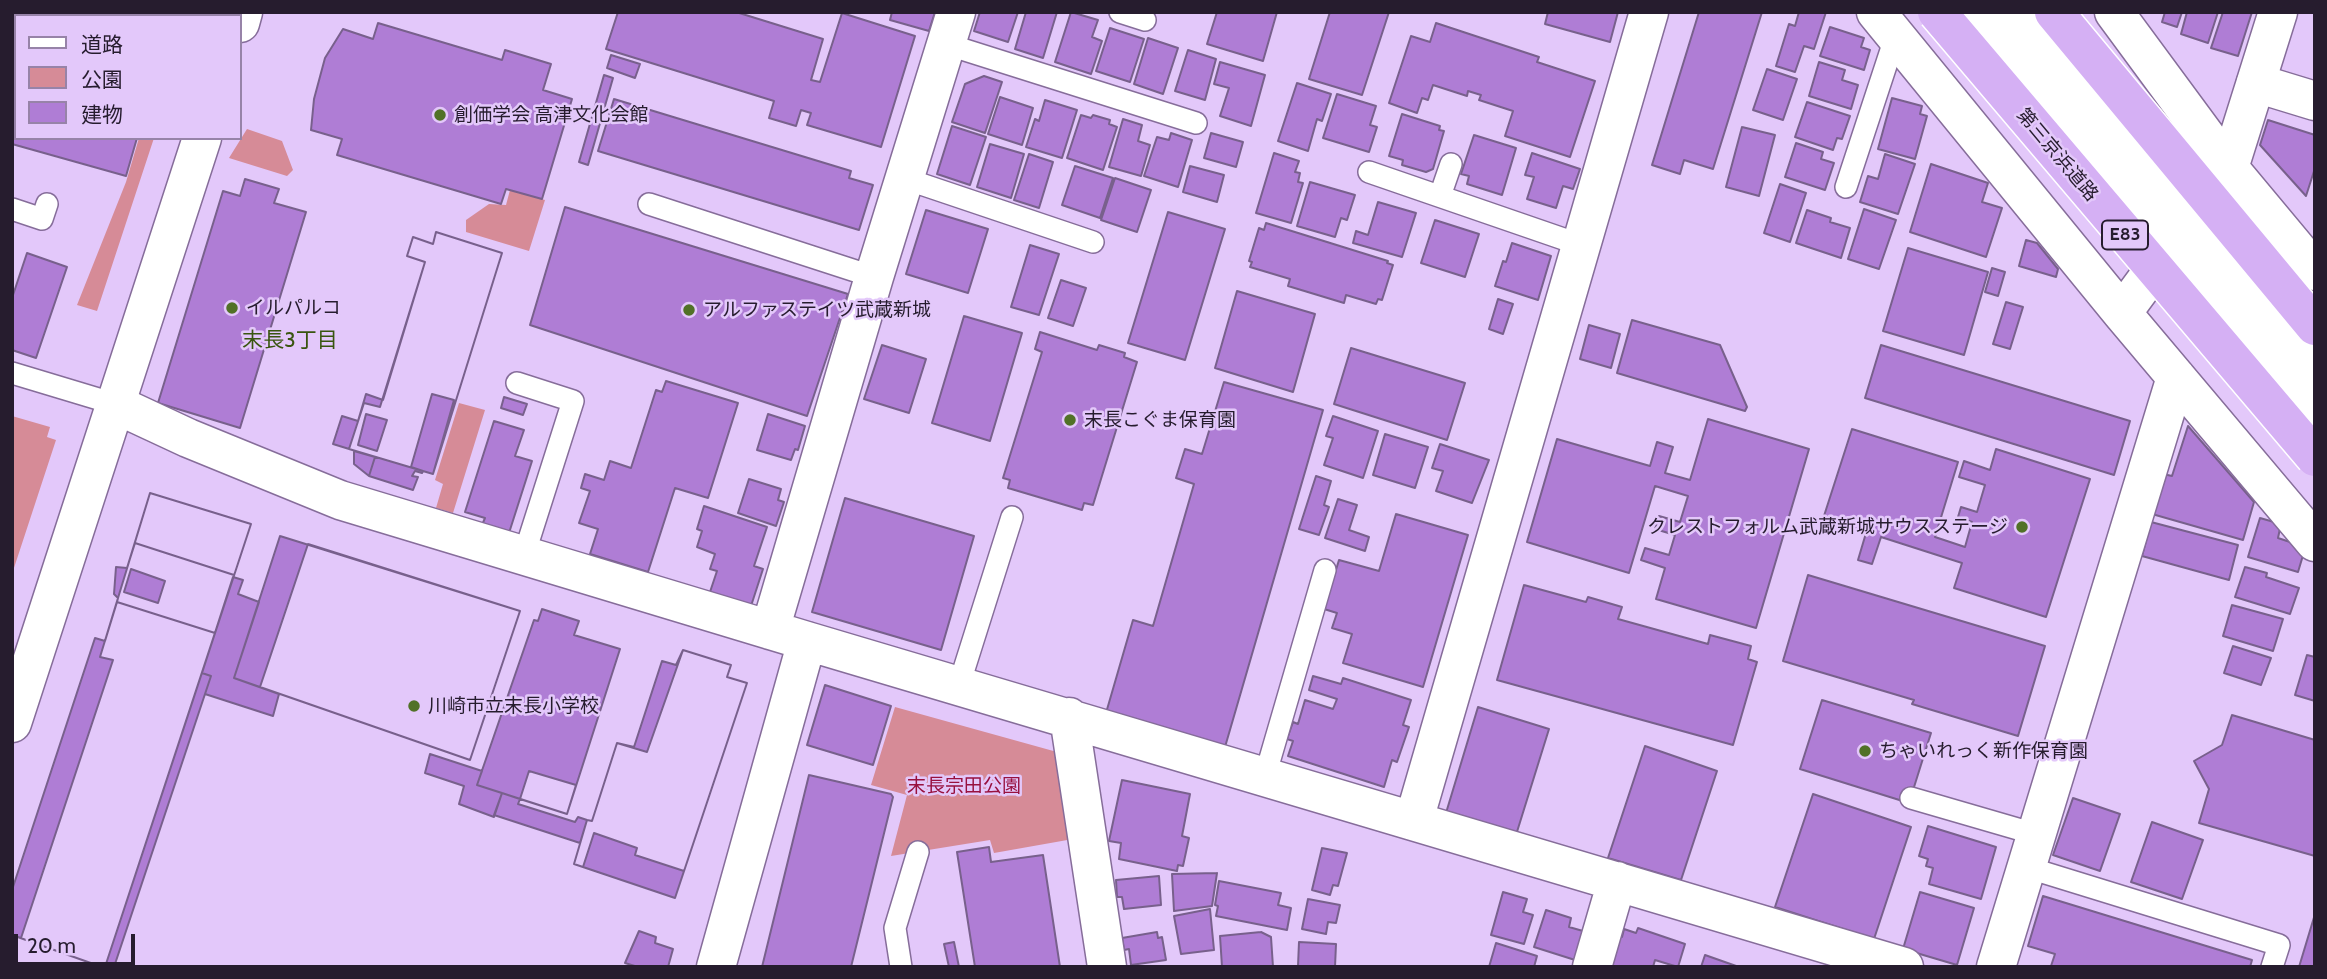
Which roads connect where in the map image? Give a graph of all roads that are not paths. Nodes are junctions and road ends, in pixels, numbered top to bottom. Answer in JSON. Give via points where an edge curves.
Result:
{"nodes":[{"id":1,"x":1120,"y":12,"type":"edge"},
{"id":2,"x":1649,"y":12,"type":"edge"},
{"id":3,"x":1937,"y":12,"type":"edge"},
{"id":4,"x":1976,"y":12,"type":"edge"},
{"id":5,"x":2015,"y":12,"type":"edge"},
{"id":6,"x":2054,"y":12,"type":"edge"},
{"id":7,"x":2114,"y":12,"type":"edge"},
{"id":8,"x":2277,"y":12,"type":"edge"},
{"id":9,"x":1145,"y":20,"type":"dead end"},
{"id":10,"x":1886,"y":24,"type":"edge"},
{"id":11,"x":951,"y":28,"type":"edge"},
{"id":12,"x":2256,"y":83,"type":"junction"},
{"id":13,"x":2315,"y":101,"type":"edge"},
{"id":14,"x":1196,"y":123,"type":"dead end"},
{"id":15,"x":201,"y":140,"type":"edge"},
{"id":16,"x":1451,"y":164,"type":"dead end"},
{"id":17,"x":2229,"y":168,"type":"junction"},
{"id":18,"x":1369,"y":172,"type":"dead end"},
{"id":19,"x":906,"y":179,"type":"junction"},
{"id":20,"x":1846,"y":187,"type":"dead end"},
{"id":21,"x":1440,"y":197,"type":"junction"},
{"id":22,"x":47,"y":204,"type":"dead end"},
{"id":23,"x":649,"y":204,"type":"dead end"},
{"id":24,"x":12,"y":209,"type":"edge"},
{"id":25,"x":2192,"y":220,"type":"junction"},
{"id":26,"x":1093,"y":242,"type":"dead end"},
{"id":27,"x":1581,"y":244,"type":"junction"},
{"id":28,"x":2170,"y":251,"type":"junction"},
{"id":29,"x":2315,"y":271,"type":"edge"},
{"id":30,"x":874,"y":277,"type":"junction"},
{"id":31,"x":2122,"y":313,"type":"junction"},
{"id":32,"x":2315,"y":326,"type":"edge"},
{"id":33,"x":2315,"y":372,"type":"edge"},
{"id":34,"x":12,"y":373,"type":"edge"},
{"id":35,"x":2176,"y":377,"type":"junction"},
{"id":36,"x":517,"y":383,"type":"dead end"},
{"id":37,"x":115,"y":404,"type":"junction"},
{"id":38,"x":2315,"y":421,"type":"edge"},
{"id":39,"x":2315,"y":457,"type":"edge"},
{"id":40,"x":1012,"y":517,"type":"dead end"},
{"id":41,"x":2315,"y":542,"type":"edge"},
{"id":42,"x":524,"y":555,"type":"junction"},
{"id":43,"x":1325,"y":570,"type":"dead end"},
{"id":44,"x":770,"y":630,"type":"junction"},
{"id":45,"x":807,"y":641,"type":"junction"},
{"id":46,"x":959,"y":685,"type":"junction"},
{"id":47,"x":1069,"y":717,"type":"junction"},
{"id":48,"x":12,"y":723,"type":"edge"},
{"id":49,"x":1265,"y":776,"type":"junction"},
{"id":50,"x":1911,"y":798,"type":"dead end"},
{"id":51,"x":1414,"y":820,"type":"junction"},
{"id":52,"x":2031,"y":851,"type":"junction"},
{"id":53,"x":918,"y":852,"type":"dead end"},
{"id":54,"x":1617,"y":881,"type":"junction"},
{"id":55,"x":1807,"y":953,"type":"edge"},
{"id":56,"x":716,"y":967,"type":"edge"},
{"id":57,"x":901,"y":967,"type":"edge"},
{"id":58,"x":1107,"y":967,"type":"edge"},
{"id":59,"x":1592,"y":967,"type":"edge"},
{"id":60,"x":1904,"y":967,"type":"edge"},
{"id":61,"x":1996,"y":967,"type":"edge"},
{"id":62,"x":2272,"y":967,"type":"edge"}],
"edges":[{"from":1,"to":9,"type":"lane"},
{"from":2,"to":27,"type":"street"},
{"from":3,"to":39,"type":"highway","name":"第三京浜道路","number":"E83","bridge":true},
{"from":4,"to":28,"type":"street"},
{"from":5,"to":25,"type":"street"},
{"from":6,"to":32,"type":"highway","bridge":true},
{"from":7,"to":17,"type":"street"},
{"from":8,"to":12,"type":"street"},
{"from":10,"to":20,"type":"lane"},
{"from":10,"to":31,"type":"street"},
{"from":11,"to":14,"type":"lane"},
{"from":11,"to":19,"type":"street"},
{"from":12,"to":13,"type":"street"},
{"from":12,"to":17,"type":"street"},
{"from":15,"to":37,"type":"street"},
{"from":16,"to":21,"type":"lane"},
{"from":17,"to":25,"type":"street"},
{"from":17,"to":29,"type":"street"},
{"from":18,"to":21,"type":"lane"},
{"from":19,"to":26,"type":"lane"},
{"from":19,"to":30,"type":"street"},
{"from":21,"to":27,"type":"lane"},
{"from":22,"to":24,"type":"lane","via":[[42,219]]},
{"from":23,"to":30,"type":"lane"},
{"from":25,"to":28,"type":"street"},
{"from":25,"to":33,"type":"street"},
{"from":27,"to":51,"type":"street"},
{"from":28,"to":31,"type":"street"},
{"from":28,"to":38,"type":"street"},
{"from":30,"to":44,"type":"street"},
{"from":31,"to":35,"type":"street"},
{"from":34,"to":37,"type":"lane"},
{"from":35,"to":41,"type":"street"},
{"from":35,"to":52,"type":"street"},
{"from":36,"to":42,"type":"lane","via":[[573,401]]},
{"from":37,"to":42,"type":"street","via":[[340,500]]},
{"from":37,"to":48,"type":"street"},
{"from":40,"to":46,"type":"lane"},
{"from":42,"to":44,"type":"street"},
{"from":43,"to":49,"type":"lane"},
{"from":44,"to":45,"type":"street"},
{"from":45,"to":46,"type":"street"},
{"from":45,"to":56,"type":"street"},
{"from":46,"to":47,"type":"street"},
{"from":47,"to":49,"type":"street"},
{"from":47,"to":58,"type":"street"},
{"from":49,"to":51,"type":"street"},
{"from":50,"to":52,"type":"lane"},
{"from":51,"to":54,"type":"street"},
{"from":52,"to":61,"type":"street"},
{"from":52,"to":62,"type":"lane","via":[[2278,945]]},
{"from":53,"to":57,"type":"lane","via":[[895,928]]},
{"from":54,"to":55,"type":"street"},
{"from":54,"to":59,"type":"street"},
{"from":55,"to":60,"type":"street"}]}
